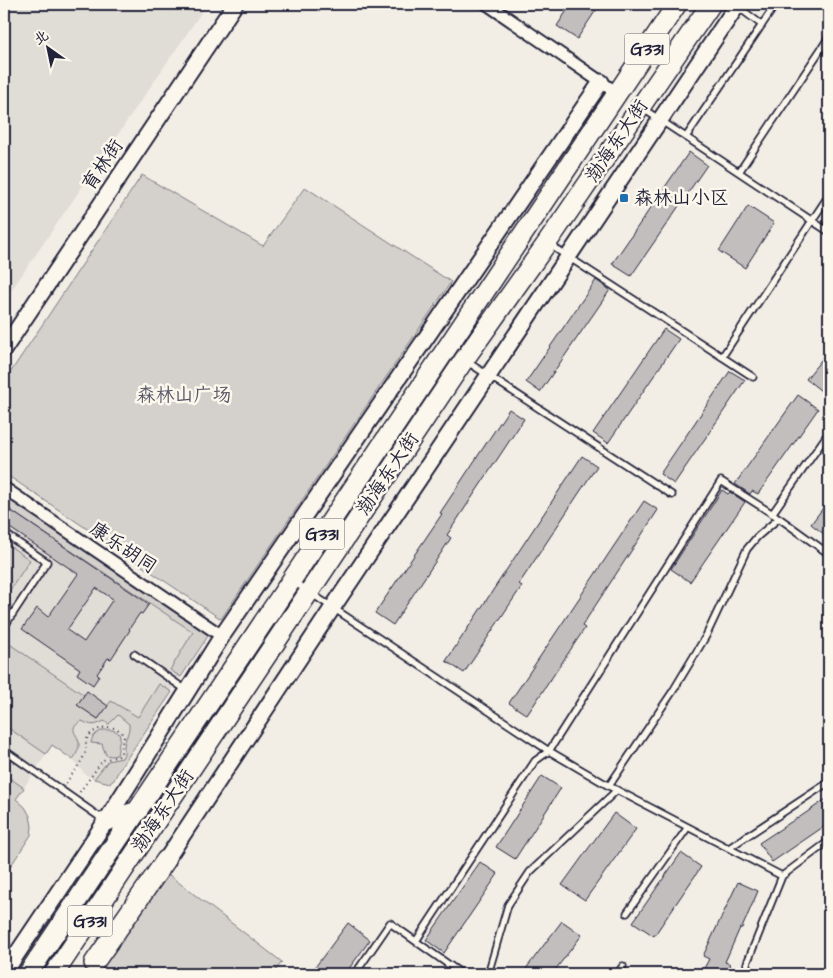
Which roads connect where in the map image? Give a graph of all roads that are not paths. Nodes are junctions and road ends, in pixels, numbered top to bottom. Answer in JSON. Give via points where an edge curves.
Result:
{"nodes":[{"id":1,"x":235,"y":4,"type":"edge"},
{"id":2,"x":487,"y":4,"type":"edge"},
{"id":3,"x":677,"y":4,"type":"edge"},
{"id":4,"x":711,"y":4,"type":"edge"},
{"id":5,"x":776,"y":4,"type":"edge"},
{"id":6,"x":737,"y":5,"type":"edge"},
{"id":7,"x":762,"y":24,"type":"junction"},
{"id":8,"x":829,"y":36,"type":"edge"},
{"id":9,"x":601,"y":82,"type":"junction"},
{"id":10,"x":617,"y":93,"type":"junction"},
{"id":11,"x":640,"y":107,"type":"junction"},
{"id":12,"x":660,"y":120,"type":"junction"},
{"id":13,"x":686,"y":138,"type":"junction"},
{"id":14,"x":738,"y":172,"type":"junction"},
{"id":15,"x":829,"y":195,"type":"edge"},
{"id":16,"x":812,"y":221,"type":"junction"},
{"id":17,"x":829,"y":232,"type":"edge"},
{"id":18,"x":547,"y":243,"type":"junction"},
{"id":19,"x":568,"y":257,"type":"junction"},
{"id":20,"x":4,"y":349,"type":"edge"},
{"id":21,"x":722,"y":357,"type":"junction"},
{"id":22,"x":464,"y":360,"type":"junction"},
{"id":23,"x":488,"y":376,"type":"junction"},
{"id":24,"x":754,"y":377,"type":"dead end"},
{"id":25,"x":829,"y":432,"type":"edge"},
{"id":26,"x":4,"y":488,"type":"edge"},
{"id":27,"x":672,"y":495,"type":"dead end"},
{"id":28,"x":772,"y":514,"type":"junction"},
{"id":29,"x":779,"y":518,"type":"junction"},
{"id":30,"x":4,"y":533,"type":"edge"},
{"id":31,"x":829,"y":554,"type":"edge"},
{"id":32,"x":291,"y":580,"type":"junction"},
{"id":33,"x":309,"y":592,"type":"junction"},
{"id":34,"x":333,"y":607,"type":"junction"},
{"id":35,"x":4,"y":627,"type":"edge"},
{"id":36,"x":222,"y":636,"type":"junction"},
{"id":37,"x":134,"y":654,"type":"dead end"},
{"id":38,"x":188,"y":691,"type":"junction"},
{"id":39,"x":4,"y":750,"type":"edge"},
{"id":40,"x":549,"y":751,"type":"junction"},
{"id":41,"x":829,"y":782,"type":"edge"},
{"id":42,"x":610,"y":786,"type":"junction"},
{"id":43,"x":617,"y":790,"type":"junction"},
{"id":44,"x":138,"y":810,"type":"junction"},
{"id":45,"x":106,"y":821,"type":"junction"},
{"id":46,"x":688,"y":827,"type":"junction"},
{"id":47,"x":829,"y":841,"type":"edge"},
{"id":48,"x":728,"y":848,"type":"junction"},
{"id":49,"x":166,"y":860,"type":"joint"},
{"id":50,"x":125,"y":868,"type":"junction"},
{"id":51,"x":782,"y":876,"type":"junction"},
{"id":52,"x":626,"y":913,"type":"dead end"},
{"id":53,"x":416,"y":941,"type":"junction"},
{"id":54,"x":623,"y":966,"type":"dead end"},
{"id":55,"x":94,"y":968,"type":"edge"},
{"id":56,"x":4,"y":973,"type":"edge"},
{"id":57,"x":28,"y":974,"type":"edge"},
{"id":58,"x":54,"y":974,"type":"edge"},
{"id":59,"x":355,"y":974,"type":"edge"},
{"id":60,"x":462,"y":974,"type":"edge"},
{"id":61,"x":488,"y":974,"type":"edge"},
{"id":62,"x":616,"y":974,"type":"edge"},
{"id":63,"x":746,"y":974,"type":"edge"}],
"edges":[{"from":1,"to":20,"type":"street","name":"育林街"},
{"from":2,"to":9,"type":"street"},
{"from":3,"to":10,"type":"highway","name":"渤海东大街","number":"G331"},
{"from":4,"to":11,"type":"highway","name":"渤海东大街","number":"G331"},
{"from":5,"to":7,"type":"lane"},
{"from":6,"to":7,"type":"lane"},
{"from":6,"to":12,"type":"street","name":"渤海东大街"},
{"from":7,"to":13,"type":"lane"},
{"from":8,"to":14,"type":"lane"},
{"from":9,"to":10,"type":"street"},
{"from":9,"to":36,"type":"street"},
{"from":10,"to":32,"type":"highway","name":"渤海东大街","number":"G331"},
{"from":11,"to":12,"type":"lane"},
{"from":11,"to":18,"type":"highway","name":"渤海东大街","number":"G331"},
{"from":12,"to":13,"type":"lane"},
{"from":12,"to":19,"type":"street","name":"渤海东大街"},
{"from":13,"to":14,"type":"lane"},
{"from":14,"to":16,"type":"lane"},
{"from":15,"to":16,"type":"lane"},
{"from":16,"to":17,"type":"lane"},
{"from":16,"to":21,"type":"lane"},
{"from":18,"to":19,"type":"lane"},
{"from":18,"to":22,"type":"highway","name":"渤海东大街","number":"G331"},
{"from":19,"to":21,"type":"lane"},
{"from":19,"to":23,"type":"street","name":"渤海东大街"},
{"from":21,"to":24,"type":"lane"},
{"from":22,"to":23,"type":"lane"},
{"from":22,"to":33,"type":"highway","name":"渤海东大街","number":"G331"},
{"from":23,"to":27,"type":"lane"},
{"from":23,"to":34,"type":"street","name":"渤海东大街"},
{"from":25,"to":28,"type":"lane"},
{"from":26,"to":36,"type":"street","name":"康乐胡同"},
{"from":28,"to":29,"type":"lane"},
{"from":28,"to":40,"type":"lane","via":[[721,481]]},
{"from":29,"to":31,"type":"lane"},
{"from":29,"to":42,"type":"lane","via":[[747,549],[706,636]]},
{"from":30,"to":35,"type":"lane","via":[[47,562]]},
{"from":32,"to":33,"type":"lane"},
{"from":32,"to":44,"type":"highway","name":"渤海东大街","number":"G331"},
{"from":33,"to":34,"type":"lane"},
{"from":33,"to":50,"type":"highway","name":"渤海东大街","number":"G331"},
{"from":34,"to":40,"type":"lane"},
{"from":34,"to":49,"type":"street","name":"渤海东大街"},
{"from":36,"to":38,"type":"street"},
{"from":37,"to":38,"type":"lane"},
{"from":38,"to":45,"type":"street"},
{"from":39,"to":45,"type":"lane"},
{"from":40,"to":42,"type":"lane"},
{"from":40,"to":53,"type":"lane","via":[[535,762]]},
{"from":41,"to":48,"type":"lane"},
{"from":42,"to":43,"type":"lane"},
{"from":43,"to":46,"type":"lane"},
{"from":43,"to":61,"type":"lane","via":[[530,872],[508,905]]},
{"from":44,"to":45,"type":"highway"},
{"from":44,"to":57,"type":"highway","name":"渤海东大街","number":"G331"},
{"from":45,"to":56,"type":"street"},
{"from":46,"to":48,"type":"lane"},
{"from":46,"to":52,"type":"lane"},
{"from":47,"to":51,"type":"lane"},
{"from":48,"to":51,"type":"lane"},
{"from":49,"to":55,"type":"highway"},
{"from":50,"to":55,"type":"highway","via":[[100,936]]},
{"from":50,"to":58,"type":"highway","name":"渤海东大街","number":"G331"},
{"from":51,"to":63,"type":"lane","via":[[746,963]]},
{"from":53,"to":59,"type":"lane","via":[[390,923]]},
{"from":53,"to":60,"type":"lane"},
{"from":54,"to":62,"type":"lane"}]}
